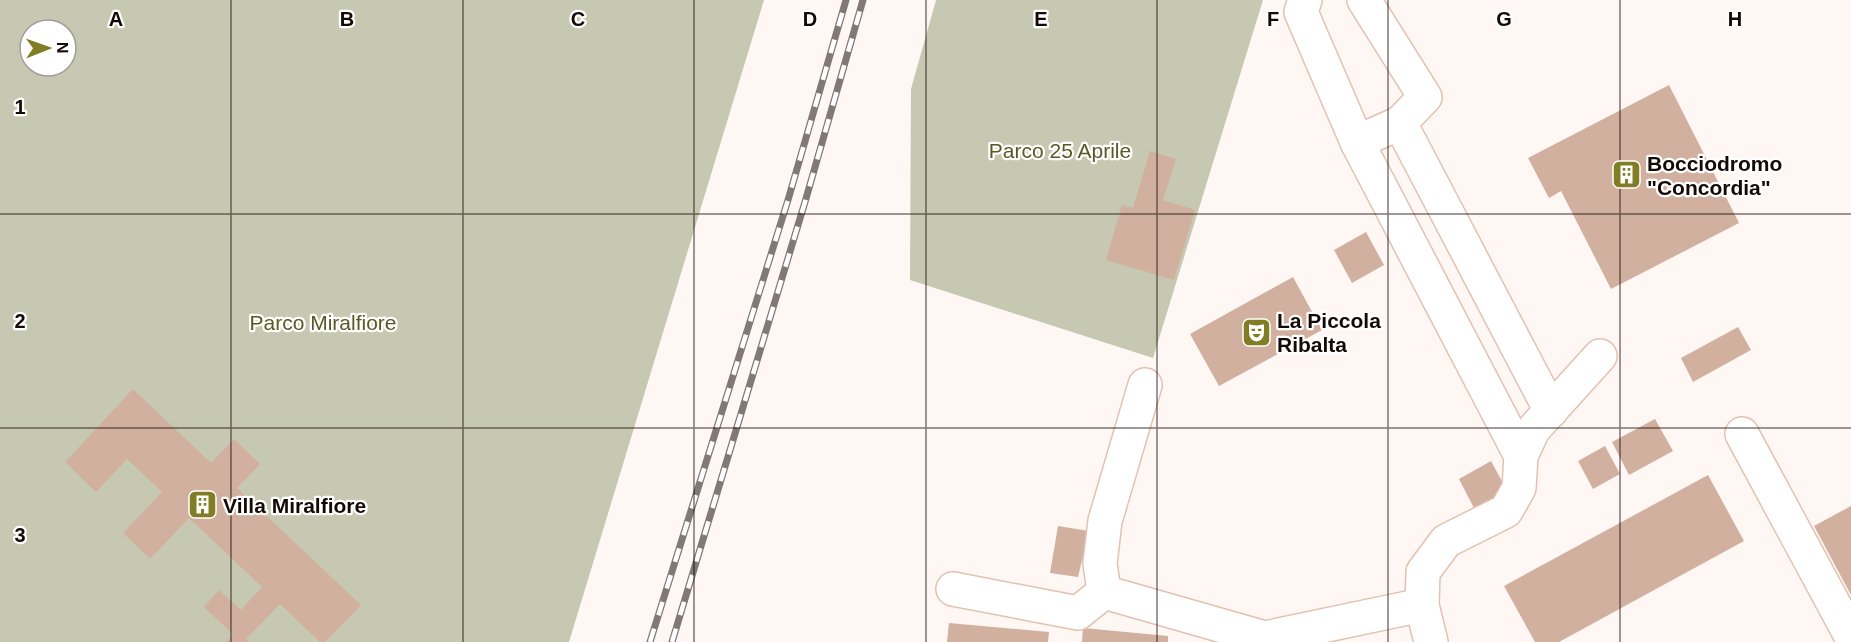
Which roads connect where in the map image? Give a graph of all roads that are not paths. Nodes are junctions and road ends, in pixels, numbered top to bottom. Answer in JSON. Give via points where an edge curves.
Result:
{"nodes":[{"id":1,"x":1305,"y":0,"type":"edge"},
{"id":2,"x":1364,"y":0,"type":"edge"},
{"id":3,"x":1400,"y":123,"type":"junction"},
{"id":4,"x":1357,"y":142,"type":"junction"},
{"id":5,"x":1600,"y":356,"type":"dead end"},
{"id":6,"x":1145,"y":385,"type":"dead end"},
{"id":7,"x":1551,"y":411,"type":"junction"},
{"id":8,"x":1742,"y":435,"type":"dead end"},
{"id":9,"x":1521,"y":456,"type":"junction"},
{"id":10,"x":953,"y":590,"type":"dead end"},
{"id":11,"x":1104,"y":592,"type":"junction"},
{"id":12,"x":1422,"y":604,"type":"junction"},
{"id":13,"x":1851,"y":636,"type":"edge"},
{"id":14,"x":1431,"y":642,"type":"edge"}],
"edges":[{"from":1,"to":4,"type":"street","via":[[1301,12]]},
{"from":2,"to":3,"type":"street","via":[[1425,97]]},
{"from":3,"to":4,"type":"street"},
{"from":3,"to":7,"type":"street"},
{"from":4,"to":9,"type":"street"},
{"from":5,"to":7,"type":"street"},
{"from":6,"to":11,"type":"street","via":[[1106,521],[1100,563]]},
{"from":7,"to":9,"type":"street","via":[[1533,430]]},
{"from":8,"to":13,"type":"street"},
{"from":9,"to":12,"type":"street","via":[[1519,488],[1506,511],[1440,530],[1423,572]]},
{"from":10,"to":11,"type":"street","via":[[1078,613]]},
{"from":11,"to":12,"type":"street","via":[[1265,638]]},
{"from":12,"to":14,"type":"street"}]}
